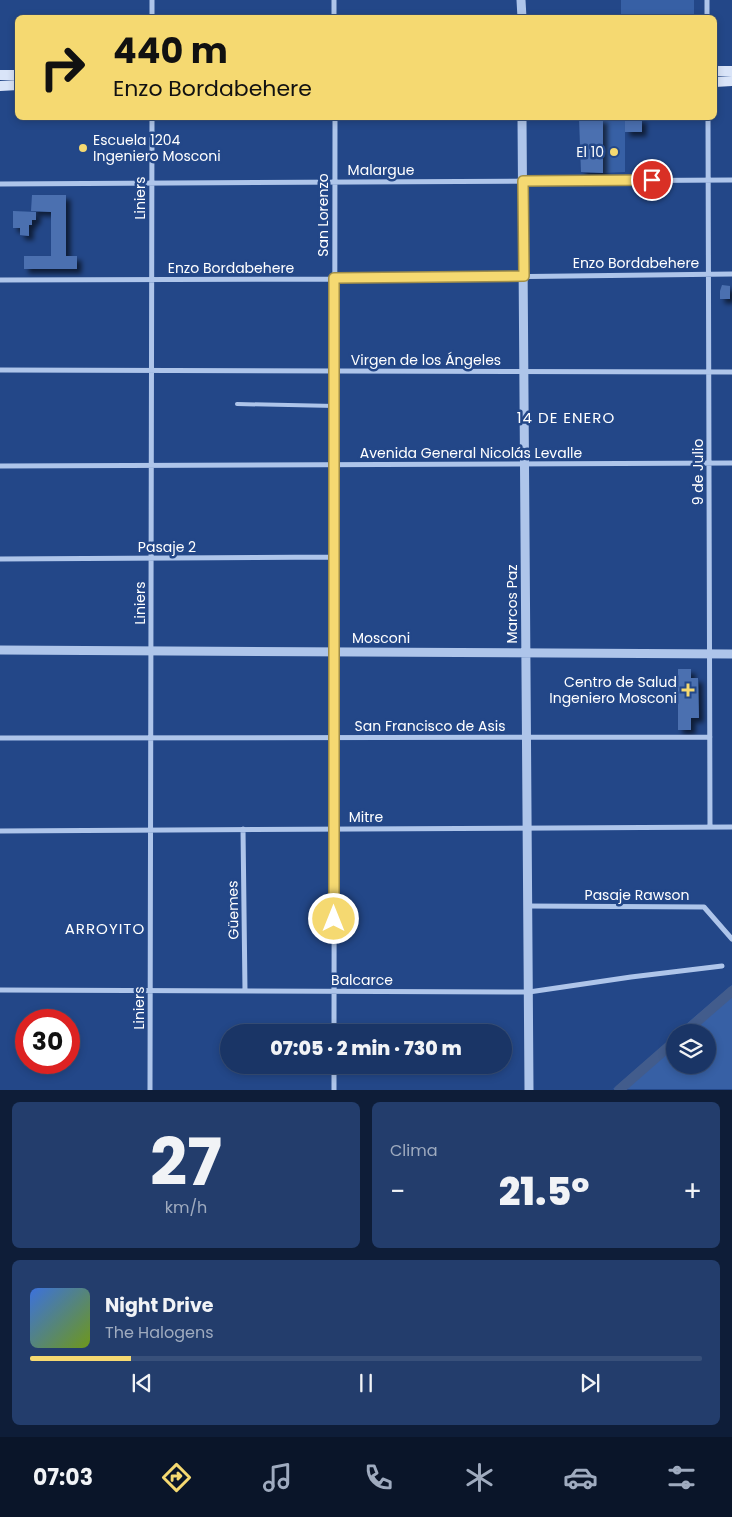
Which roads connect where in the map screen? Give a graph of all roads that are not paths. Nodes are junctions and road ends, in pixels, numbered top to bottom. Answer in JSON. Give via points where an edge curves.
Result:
{"nodes":[{"id":1,"x":152,"y":0,"type":"edge"},
{"id":2,"x":334,"y":0,"type":"edge"},
{"id":3,"x":522,"y":0,"type":"edge"},
{"id":4,"x":707,"y":0,"type":"edge"},
{"id":5,"x":152,"y":15,"type":"edge"},
{"id":6,"x":334,"y":15,"type":"edge"},
{"id":7,"x":522,"y":15,"type":"edge"},
{"id":8,"x":708,"y":15,"type":"edge"},
{"id":9,"x":732,"y":71,"type":"edge"},
{"id":10,"x":717,"y":72,"type":"edge"},
{"id":11,"x":0,"y":75,"type":"edge"},
{"id":12,"x":15,"y":75,"type":"edge"},
{"id":13,"x":717,"y":82,"type":"edge"},
{"id":14,"x":732,"y":82,"type":"edge"},
{"id":15,"x":0,"y":86,"type":"edge"},
{"id":16,"x":15,"y":86,"type":"edge"},
{"id":17,"x":152,"y":120,"type":"edge"},
{"id":18,"x":335,"y":120,"type":"edge"},
{"id":19,"x":522,"y":120,"type":"edge"},
{"id":20,"x":708,"y":120,"type":"edge"},
{"id":21,"x":708,"y":180,"type":"junction"},
{"id":22,"x":732,"y":180,"type":"edge"},
{"id":23,"x":523,"y":181,"type":"junction"},
{"id":24,"x":334,"y":182,"type":"junction"},
{"id":25,"x":152,"y":183,"type":"junction"},
{"id":26,"x":0,"y":184,"type":"edge"},
{"id":27,"x":708,"y":274,"type":"junction"},
{"id":28,"x":732,"y":274,"type":"edge"},
{"id":29,"x":524,"y":276,"type":"junction"},
{"id":30,"x":334,"y":278,"type":"junction"},
{"id":31,"x":152,"y":279,"type":"junction"},
{"id":32,"x":0,"y":280,"type":"edge"},
{"id":33,"x":0,"y":370,"type":"edge"},
{"id":34,"x":151,"y":371,"type":"junction"},
{"id":35,"x":335,"y":371,"type":"junction"},
{"id":36,"x":524,"y":372,"type":"junction"},
{"id":37,"x":709,"y":372,"type":"junction"},
{"id":38,"x":732,"y":372,"type":"edge"},
{"id":39,"x":237,"y":404,"type":"dead end"},
{"id":40,"x":335,"y":406,"type":"junction"},
{"id":41,"x":709,"y":463,"type":"junction"},
{"id":42,"x":732,"y":463,"type":"edge"},
{"id":43,"x":525,"y":464,"type":"junction"},
{"id":44,"x":335,"y":465,"type":"junction"},
{"id":45,"x":0,"y":466,"type":"edge"},
{"id":46,"x":151,"y":466,"type":"junction"},
{"id":47,"x":335,"y":557,"type":"junction"},
{"id":48,"x":151,"y":558,"type":"junction"},
{"id":49,"x":0,"y":559,"type":"edge"},
{"id":50,"x":0,"y":650,"type":"edge"},
{"id":51,"x":151,"y":651,"type":"junction"},
{"id":52,"x":334,"y":652,"type":"junction"},
{"id":53,"x":526,"y":653,"type":"junction"},
{"id":54,"x":710,"y":654,"type":"junction"},
{"id":55,"x":732,"y":654,"type":"edge"},
{"id":56,"x":527,"y":737,"type":"junction"},
{"id":57,"x":710,"y":737,"type":"junction"},
{"id":58,"x":0,"y":738,"type":"edge"},
{"id":59,"x":151,"y":738,"type":"junction"},
{"id":60,"x":334,"y":738,"type":"junction"},
{"id":61,"x":732,"y":826,"type":"edge"},
{"id":62,"x":710,"y":827,"type":"junction"},
{"id":63,"x":528,"y":828,"type":"junction"},
{"id":64,"x":243,"y":829,"type":"junction"},
{"id":65,"x":334,"y":829,"type":"junction"},
{"id":66,"x":151,"y":830,"type":"junction"},
{"id":67,"x":0,"y":831,"type":"edge"},
{"id":68,"x":528,"y":906,"type":"junction"},
{"id":69,"x":732,"y":939,"type":"edge"},
{"id":70,"x":722,"y":966,"type":"dead end"},
{"id":71,"x":0,"y":990,"type":"edge"},
{"id":72,"x":151,"y":991,"type":"junction"},
{"id":73,"x":245,"y":991,"type":"junction"},
{"id":74,"x":334,"y":991,"type":"junction"},
{"id":75,"x":529,"y":992,"type":"junction"},
{"id":76,"x":334,"y":1024,"type":"edge"},
{"id":77,"x":334,"y":1074,"type":"edge"},
{"id":78,"x":150,"y":1090,"type":"edge"},
{"id":79,"x":334,"y":1090,"type":"edge"},
{"id":80,"x":529,"y":1090,"type":"edge"}],
"edges":[{"from":1,"to":5,"type":"street"},
{"from":2,"to":6,"type":"street"},
{"from":3,"to":7,"type":"street"},
{"from":4,"to":8,"type":"street"},
{"from":9,"to":10,"type":"main road"},
{"from":11,"to":12,"type":"main road"},
{"from":13,"to":14,"type":"main road"},
{"from":15,"to":16,"type":"main road"},
{"from":17,"to":25,"type":"street","name":"Liniers"},
{"from":18,"to":24,"type":"street","name":"San Lorenzo"},
{"from":19,"to":23,"type":"street","name":"Marcos Paz"},
{"from":20,"to":21,"type":"street","name":"9 de Julio"},
{"from":21,"to":22,"type":"street","name":"Malargue"},
{"from":21,"to":23,"type":"street","name":"Malargue"},
{"from":21,"to":27,"type":"street","name":"9 de Julio"},
{"from":23,"to":24,"type":"street","name":"Malargue"},
{"from":23,"to":29,"type":"street","name":"Marcos Paz"},
{"from":24,"to":25,"type":"street","name":"Malargue"},
{"from":24,"to":30,"type":"street","name":"San Lorenzo"},
{"from":25,"to":26,"type":"street","name":"Malargue"},
{"from":25,"to":31,"type":"street","name":"Liniers"},
{"from":27,"to":28,"type":"street","name":"Enzo Bordabehere"},
{"from":27,"to":29,"type":"street","name":"Enzo Bordabehere"},
{"from":27,"to":37,"type":"street","name":"9 de Julio"},
{"from":29,"to":30,"type":"street","name":"Enzo Bordabehere"},
{"from":29,"to":36,"type":"street","name":"Marcos Paz"},
{"from":30,"to":31,"type":"street","name":"Enzo Bordabehere"},
{"from":30,"to":35,"type":"street","name":"San Lorenzo"},
{"from":31,"to":32,"type":"street","name":"Enzo Bordabehere"},
{"from":31,"to":34,"type":"street","name":"Liniers"},
{"from":33,"to":34,"type":"street","name":"Virgen de los Ángeles"},
{"from":34,"to":35,"type":"street","name":"Virgen de los Ángeles"},
{"from":34,"to":46,"type":"street","name":"Liniers"},
{"from":35,"to":36,"type":"street","name":"Virgen de los Ángeles"},
{"from":35,"to":40,"type":"street","name":"San Lorenzo"},
{"from":36,"to":37,"type":"street","name":"Virgen de los Ángeles"},
{"from":36,"to":43,"type":"street","name":"Marcos Paz"},
{"from":37,"to":38,"type":"street","name":"Virgen de los Ángeles"},
{"from":37,"to":41,"type":"street","name":"9 de Julio"},
{"from":39,"to":40,"type":"lane"},
{"from":40,"to":44,"type":"street","name":"San Lorenzo"},
{"from":41,"to":42,"type":"street","name":"Avenida General Nicolás Levalle"},
{"from":41,"to":43,"type":"street","name":"Avenida General Nicolás Levalle"},
{"from":41,"to":54,"type":"street","name":"9 de Julio"},
{"from":43,"to":44,"type":"street","name":"Avenida General Nicolás Levalle"},
{"from":43,"to":53,"type":"street","name":"Marcos Paz"},
{"from":44,"to":46,"type":"street","name":"Avenida General Nicolás Levalle"},
{"from":44,"to":47,"type":"street","name":"San Lorenzo"},
{"from":45,"to":46,"type":"street","name":"Avenida General Nicolás Levalle"},
{"from":46,"to":48,"type":"street","name":"Liniers"},
{"from":47,"to":48,"type":"street","name":"Pasaje 2"},
{"from":47,"to":52,"type":"street","name":"San Lorenzo"},
{"from":48,"to":49,"type":"street","name":"Pasaje 2"},
{"from":48,"to":51,"type":"street","name":"Liniers"},
{"from":50,"to":51,"type":"street","name":"Mosconi"},
{"from":51,"to":52,"type":"street","name":"Mosconi"},
{"from":51,"to":59,"type":"street","name":"Liniers"},
{"from":52,"to":53,"type":"street","name":"Mosconi"},
{"from":52,"to":60,"type":"street","name":"San Lorenzo"},
{"from":53,"to":54,"type":"street","name":"Mosconi"},
{"from":53,"to":56,"type":"street","name":"Marcos Paz"},
{"from":54,"to":55,"type":"street","name":"Mosconi"},
{"from":54,"to":57,"type":"street","name":"9 de Julio"},
{"from":56,"to":57,"type":"street","name":"San Francisco de Asis"},
{"from":56,"to":60,"type":"street","name":"San Francisco de Asis"},
{"from":56,"to":63,"type":"street","name":"Marcos Paz"},
{"from":57,"to":62,"type":"street","name":"9 de Julio"},
{"from":58,"to":59,"type":"street","name":"San Francisco de Asis"},
{"from":59,"to":60,"type":"street","name":"San Francisco de Asis"},
{"from":59,"to":66,"type":"street","name":"Liniers"},
{"from":60,"to":65,"type":"street","name":"San Lorenzo"},
{"from":61,"to":62,"type":"street","name":"Mitre"},
{"from":62,"to":63,"type":"street","name":"Mitre"},
{"from":63,"to":65,"type":"street","name":"Mitre"},
{"from":63,"to":68,"type":"street","name":"Marcos Paz"},
{"from":64,"to":65,"type":"street","name":"Mitre"},
{"from":64,"to":66,"type":"street","name":"Mitre"},
{"from":64,"to":73,"type":"street","name":"Güemes"},
{"from":65,"to":74,"type":"street","name":"San Lorenzo"},
{"from":66,"to":67,"type":"street","name":"Mitre"},
{"from":66,"to":72,"type":"street","name":"Liniers"},
{"from":68,"to":69,"type":"street","name":"Pasaje Rawson","via":[[704,907]]},
{"from":68,"to":75,"type":"street","name":"Marcos Paz"},
{"from":70,"to":75,"type":"street","name":"Balcarce"},
{"from":71,"to":72,"type":"street","name":"Balcarce"},
{"from":72,"to":73,"type":"street","name":"Balcarce"},
{"from":72,"to":78,"type":"street","name":"Liniers"},
{"from":73,"to":74,"type":"street","name":"Balcarce"},
{"from":74,"to":75,"type":"street","name":"Balcarce"},
{"from":74,"to":76,"type":"street","name":"San Lorenzo"},
{"from":75,"to":80,"type":"street","name":"Marcos Paz"},
{"from":77,"to":79,"type":"street"}]}
